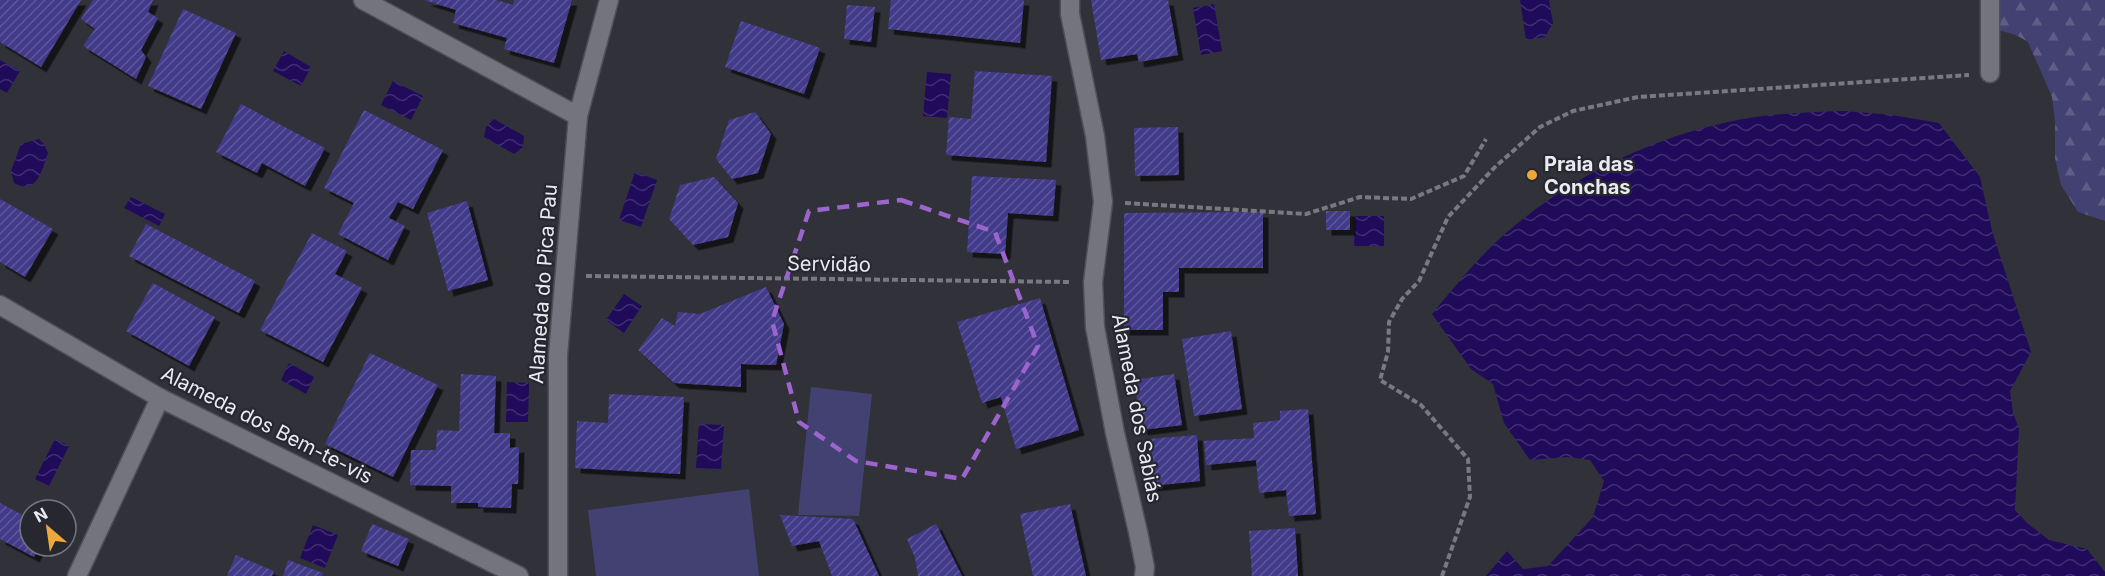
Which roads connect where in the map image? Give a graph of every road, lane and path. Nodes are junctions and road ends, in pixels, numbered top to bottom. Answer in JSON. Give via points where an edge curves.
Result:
{"nodes":[{"id":1,"x":363,"y":0,"type":"edge"},
{"id":2,"x":609,"y":0,"type":"edge"},
{"id":3,"x":1070,"y":0,"type":"edge"},
{"id":4,"x":1990,"y":0,"type":"edge"},
{"id":5,"x":1990,"y":73,"type":"joint"},
{"id":6,"x":578,"y":116,"type":"junction"},
{"id":7,"x":1486,"y":139,"type":"dead end"},
{"id":8,"x":1103,"y":202,"type":"junction"},
{"id":9,"x":565,"y":276,"type":"junction"},
{"id":10,"x":1093,"y":282,"type":"junction"},
{"id":11,"x":0,"y":304,"type":"edge"},
{"id":12,"x":160,"y":398,"type":"junction"},
{"id":13,"x":77,"y":576,"type":"edge"},
{"id":14,"x":519,"y":576,"type":"edge"},
{"id":15,"x":558,"y":576,"type":"edge"},
{"id":16,"x":1144,"y":576,"type":"edge"},
{"id":17,"x":1442,"y":576,"type":"edge"}],
"edges":[{"from":1,"to":6,"type":"street"},
{"from":2,"to":6,"type":"street","name":"Alameda do Pica Pau"},
{"from":3,"to":8,"type":"street","name":"Alameda dos Sabiás"},
{"from":4,"to":5,"type":"street"},
{"from":5,"to":17,"type":"path","via":[[1638,97],[1573,111],[1540,127],[1494,167],[1448,217],[1419,281],[1402,299],[1389,322],[1388,352],[1380,380],[1421,405],[1468,459],[1470,497]]},
{"from":6,"to":9,"type":"street","name":"Alameda do Pica Pau"},
{"from":7,"to":8,"type":"path","via":[[1464,176],[1411,199],[1359,197],[1306,214]]},
{"from":8,"to":10,"type":"street","name":"Alameda dos Sabiás"},
{"from":9,"to":10,"type":"path","name":"Servidão"},
{"from":9,"to":15,"type":"street","name":"Alameda do Pica Pau","via":[[558,355]]},
{"from":10,"to":16,"type":"street","name":"Alameda dos Sabiás","via":[[1095,327],[1137,523]]},
{"from":11,"to":12,"type":"street","name":"Alameda dos Bem-te-vis"},
{"from":12,"to":13,"type":"street"},
{"from":12,"to":14,"type":"street","name":"Alameda dos Bem-te-vis"}]}
